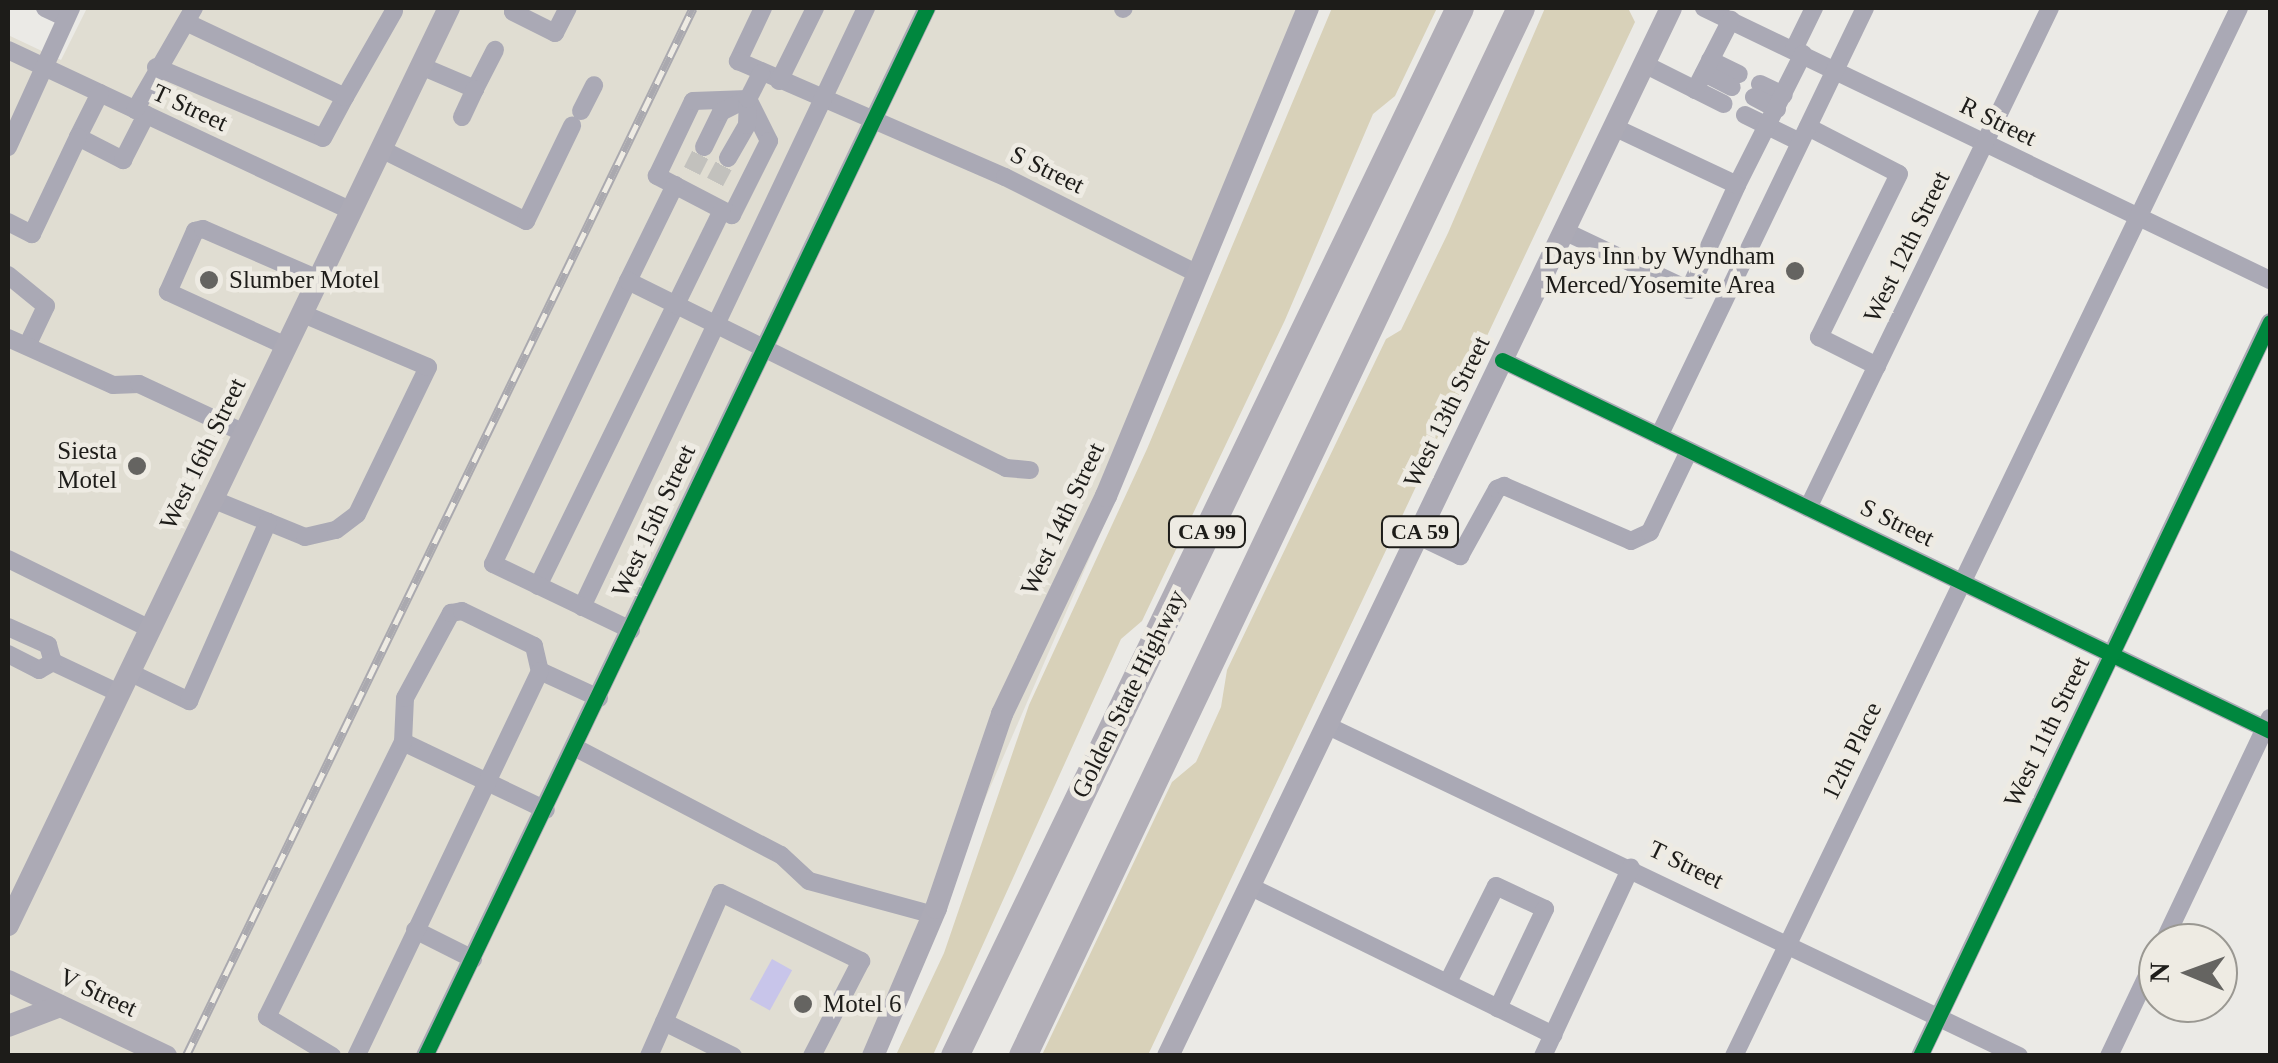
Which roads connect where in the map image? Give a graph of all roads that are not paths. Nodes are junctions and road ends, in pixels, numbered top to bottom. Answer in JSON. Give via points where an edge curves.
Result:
{"nodes":[{"id":1,"x":45,"y":8,"type":"edge"},
{"id":2,"x":449,"y":8,"type":"edge"},
{"id":3,"x":515,"y":8,"type":"edge"},
{"id":4,"x":568,"y":8,"type":"edge"},
{"id":5,"x":764,"y":8,"type":"edge"},
{"id":6,"x":815,"y":8,"type":"edge"},
{"id":7,"x":866,"y":8,"type":"edge"},
{"id":8,"x":927,"y":8,"type":"edge"},
{"id":9,"x":1308,"y":8,"type":"edge"},
{"id":10,"x":1460,"y":8,"type":"edge"},
{"id":11,"x":1521,"y":8,"type":"edge"},
{"id":12,"x":1672,"y":8,"type":"edge"},
{"id":13,"x":1704,"y":8,"type":"edge"},
{"id":14,"x":1814,"y":8,"type":"edge"},
{"id":15,"x":1865,"y":8,"type":"edge"},
{"id":16,"x":2050,"y":8,"type":"edge"},
{"id":17,"x":2239,"y":8,"type":"edge"},
{"id":18,"x":394,"y":11,"type":"dead end"},
{"id":19,"x":68,"y":13,"type":"edge"},
{"id":20,"x":191,"y":15,"type":"edge"},
{"id":21,"x":1731,"y":20,"type":"junction"},
{"id":22,"x":8,"y":50,"type":"edge"},
{"id":23,"x":494,"y":50,"type":"dead end"},
{"id":24,"x":1798,"y":52,"type":"junction"},
{"id":25,"x":1644,"y":64,"type":"junction"},
{"id":26,"x":420,"y":66,"type":"junction"},
{"id":27,"x":156,"y":67,"type":"junction"},
{"id":28,"x":46,"y":68,"type":"junction"},
{"id":29,"x":1835,"y":71,"type":"junction"},
{"id":30,"x":1703,"y":74,"type":"junction"},
{"id":31,"x":771,"y":77,"type":"junction"},
{"id":32,"x":594,"y":85,"type":"dead end"},
{"id":33,"x":475,"y":90,"type":"junction"},
{"id":34,"x":100,"y":93,"type":"junction"},
{"id":35,"x":345,"y":97,"type":"junction"},
{"id":36,"x":748,"y":98,"type":"junction"},
{"id":37,"x":823,"y":100,"type":"junction"},
{"id":38,"x":1777,"y":110,"type":"junction"},
{"id":39,"x":141,"y":112,"type":"junction"},
{"id":40,"x":462,"y":117,"type":"dead end"},
{"id":41,"x":870,"y":120,"type":"junction"},
{"id":42,"x":1614,"y":127,"type":"junction"},
{"id":43,"x":1804,"y":135,"type":"junction"},
{"id":44,"x":78,"y":137,"type":"junction"},
{"id":45,"x":1985,"y":143,"type":"junction"},
{"id":46,"x":704,"y":146,"type":"tunnel mouth"},
{"id":47,"x":8,"y":147,"type":"edge"},
{"id":48,"x":381,"y":149,"type":"junction"},
{"id":49,"x":728,"y":158,"type":"tunnel mouth"},
{"id":50,"x":692,"y":171,"type":"tunnel mouth"},
{"id":51,"x":715,"y":182,"type":"tunnel mouth"},
{"id":52,"x":1737,"y":186,"type":"junction"},
{"id":53,"x":679,"y":188,"type":"junction"},
{"id":54,"x":705,"y":201,"type":"junction"},
{"id":55,"x":351,"y":211,"type":"junction"},
{"id":56,"x":727,"y":213,"type":"junction"},
{"id":57,"x":2138,"y":216,"type":"junction"},
{"id":58,"x":8,"y":222,"type":"edge"},
{"id":59,"x":1564,"y":232,"type":"junction"},
{"id":60,"x":1198,"y":274,"type":"junction"},
{"id":61,"x":8,"y":275,"type":"edge"},
{"id":62,"x":318,"y":279,"type":"junction"},
{"id":63,"x":2270,"y":280,"type":"edge"},
{"id":64,"x":628,"y":281,"type":"junction"},
{"id":65,"x":1689,"y":290,"type":"junction"},
{"id":66,"x":676,"y":306,"type":"junction"},
{"id":67,"x":1722,"y":306,"type":"junction"},
{"id":68,"x":302,"y":313,"type":"junction"},
{"id":69,"x":2270,"y":322,"type":"edge"},
{"id":70,"x":715,"y":326,"type":"junction"},
{"id":71,"x":8,"y":338,"type":"edge"},
{"id":72,"x":27,"y":346,"type":"junction"},
{"id":73,"x":286,"y":346,"type":"junction"},
{"id":74,"x":763,"y":349,"type":"junction"},
{"id":75,"x":1502,"y":360,"type":"junction"},
{"id":76,"x":1877,"y":366,"type":"junction"},
{"id":77,"x":244,"y":433,"type":"junction"},
{"id":78,"x":1659,"y":436,"type":"junction"},
{"id":79,"x":1689,"y":451,"type":"junction"},
{"id":80,"x":1030,"y":470,"type":"dead end"},
{"id":81,"x":212,"y":499,"type":"junction"},
{"id":82,"x":1808,"y":508,"type":"junction"},
{"id":83,"x":268,"y":522,"type":"junction"},
{"id":84,"x":1418,"y":536,"type":"junction"},
{"id":85,"x":8,"y":559,"type":"edge"},
{"id":86,"x":1962,"y":582,"type":"junction"},
{"id":87,"x":538,"y":586,"type":"junction"},
{"id":88,"x":582,"y":607,"type":"junction"},
{"id":89,"x":8,"y":627,"type":"edge"},
{"id":90,"x":150,"y":629,"type":"junction"},
{"id":91,"x":631,"y":630,"type":"junction"},
{"id":92,"x":8,"y":654,"type":"edge"},
{"id":93,"x":2112,"y":655,"type":"junction"},
{"id":94,"x":53,"y":662,"type":"junction"},
{"id":95,"x":540,"y":671,"type":"junction"},
{"id":96,"x":124,"y":683,"type":"junction"},
{"id":97,"x":599,"y":698,"type":"junction"},
{"id":98,"x":1328,"y":726,"type":"junction"},
{"id":99,"x":2269,"y":726,"type":"edge"},
{"id":100,"x":403,"y":742,"type":"junction"},
{"id":101,"x":576,"y":748,"type":"junction"},
{"id":102,"x":487,"y":778,"type":"junction"},
{"id":103,"x":546,"y":810,"type":"junction"},
{"id":104,"x":1631,"y":867,"type":"junction"},
{"id":105,"x":16,"y":886,"type":"edge"},
{"id":106,"x":1249,"y":886,"type":"junction"},
{"id":107,"x":934,"y":915,"type":"junction"},
{"id":108,"x":2173,"y":923,"type":"edge"},
{"id":109,"x":8,"y":925,"type":"edge"},
{"id":110,"x":415,"y":930,"type":"junction"},
{"id":111,"x":1788,"y":942,"type":"junction"},
{"id":112,"x":472,"y":959,"type":"junction"},
{"id":113,"x":8,"y":980,"type":"edge"},
{"id":114,"x":1448,"y":982,"type":"junction"},
{"id":115,"x":2138,"y":996,"type":"edge"},
{"id":116,"x":60,"y":1006,"type":"junction"},
{"id":117,"x":1498,"y":1008,"type":"junction"},
{"id":118,"x":1940,"y":1015,"type":"junction"},
{"id":119,"x":664,"y":1022,"type":"junction"},
{"id":120,"x":8,"y":1026,"type":"edge"},
{"id":121,"x":1552,"y":1035,"type":"junction"},
{"id":122,"x":166,"y":1056,"type":"edge"},
{"id":123,"x":332,"y":1056,"type":"edge"},
{"id":124,"x":356,"y":1056,"type":"edge"},
{"id":125,"x":425,"y":1056,"type":"edge"},
{"id":126,"x":649,"y":1056,"type":"edge"},
{"id":127,"x":733,"y":1056,"type":"edge"},
{"id":128,"x":812,"y":1056,"type":"edge"},
{"id":129,"x":873,"y":1056,"type":"edge"},
{"id":130,"x":955,"y":1056,"type":"edge"},
{"id":131,"x":1023,"y":1056,"type":"edge"},
{"id":132,"x":1168,"y":1056,"type":"edge"},
{"id":133,"x":1543,"y":1056,"type":"edge"},
{"id":134,"x":1734,"y":1056,"type":"edge"},
{"id":135,"x":1920,"y":1056,"type":"edge"},
{"id":136,"x":2019,"y":1056,"type":"edge"},
{"id":137,"x":2109,"y":1056,"type":"edge"}],
"edges":[{"from":1,"to":19,"type":"street"},
{"from":2,"to":26,"type":"main road","name":"West 16th Street"},
{"from":3,"to":4,"type":"street","via":[[555,33]]},
{"from":5,"to":31,"type":"street","via":[[738,61]]},
{"from":6,"to":31,"type":"street"},
{"from":7,"to":37,"type":"street"},
{"from":8,"to":41,"type":"street","name":"West 15th Street"},
{"from":9,"to":60,"type":"main road","name":"West 14th Street"},
{"from":10,"to":130,"type":"highway","name":"Golden State Highway","number":"CA 99"},
{"from":11,"to":131,"type":"highway","number":"CA 99"},
{"from":12,"to":25,"type":"main road","name":"West 13th Street","number":"CA 59"},
{"from":13,"to":21,"type":"street","name":"R Street"},
{"from":14,"to":24,"type":"street"},
{"from":15,"to":29,"type":"street"},
{"from":16,"to":45,"type":"street","name":"West 12th Street"},
{"from":17,"to":57,"type":"street","name":"12th Place"},
{"from":18,"to":35,"type":"street"},
{"from":19,"to":28,"type":"street"},
{"from":20,"to":27,"type":"street"},
{"from":20,"to":35,"type":"street"},
{"from":21,"to":24,"type":"street","name":"R Street"},
{"from":21,"to":30,"type":"street"},
{"from":22,"to":28,"type":"street","name":"T Street"},
{"from":23,"to":33,"type":"street"},
{"from":24,"to":29,"type":"street","name":"R Street"},
{"from":24,"to":38,"type":"street"},
{"from":25,"to":30,"type":"street"},
{"from":25,"to":42,"type":"main road","name":"West 13th Street","number":"CA 59"},
{"from":26,"to":33,"type":"street"},
{"from":26,"to":48,"type":"main road","name":"West 16th Street"},
{"from":27,"to":35,"type":"street","via":[[323,138]]},
{"from":27,"to":39,"type":"street"},
{"from":28,"to":34,"type":"street","name":"T Street"},
{"from":28,"to":47,"type":"street"},
{"from":29,"to":43,"type":"street"},
{"from":29,"to":45,"type":"street","name":"R Street"},
{"from":30,"to":30,"type":"street","via":[[1732,88]]},
{"from":31,"to":36,"type":"street"},
{"from":31,"to":37,"type":"street","name":"S Street"},
{"from":32,"to":48,"type":"street","via":[[526,221]]},
{"from":33,"to":40,"type":"street"},
{"from":34,"to":39,"type":"street","name":"T Street"},
{"from":34,"to":44,"type":"street"},
{"from":36,"to":46,"type":"street","via":[[721,112]]},
{"from":36,"to":49,"type":"street","via":[[748,125]]},
{"from":36,"to":53,"type":"street","via":[[693,101],[657,176]]},
{"from":36,"to":56,"type":"street","via":[[768,141]]},
{"from":37,"to":41,"type":"street","name":"S Street"},
{"from":37,"to":70,"type":"street"},
{"from":38,"to":38,"type":"street","via":[[1753,98]]},
{"from":38,"to":43,"type":"street"},
{"from":38,"to":52,"type":"street"},
{"from":39,"to":44,"type":"street","via":[[124,160]]},
{"from":39,"to":55,"type":"street","name":"T Street"},
{"from":41,"to":60,"type":"street","name":"S Street","via":[[1005,176]]},
{"from":41,"to":74,"type":"street","name":"West 15th Street"},
{"from":42,"to":52,"type":"street"},
{"from":42,"to":59,"type":"main road","name":"West 13th Street","number":"CA 59"},
{"from":43,"to":67,"type":"street"},
{"from":43,"to":76,"type":"street","via":[[1900,174],[1819,337]]},
{"from":44,"to":58,"type":"street","via":[[32,234]]},
{"from":45,"to":57,"type":"street","name":"R Street"},
{"from":45,"to":76,"type":"street","name":"West 12th Street"},
{"from":48,"to":55,"type":"main road","name":"West 16th Street"},
{"from":50,"to":53,"type":"street"},
{"from":51,"to":54,"type":"street"},
{"from":52,"to":65,"type":"street"},
{"from":53,"to":54,"type":"street"},
{"from":53,"to":64,"type":"street"},
{"from":54,"to":56,"type":"street"},
{"from":55,"to":62,"type":"main road","name":"West 16th Street"},
{"from":56,"to":66,"type":"street"},
{"from":57,"to":63,"type":"street","name":"R Street"},
{"from":57,"to":86,"type":"street","name":"12th Place"},
{"from":59,"to":65,"type":"street"},
{"from":59,"to":75,"type":"main road","name":"West 13th Street","number":"CA 59"},
{"from":60,"to":107,"type":"main road","name":"West 14th Street","via":[[1106,496],[1002,714]]},
{"from":61,"to":72,"type":"street","via":[[46,306]]},
{"from":62,"to":68,"type":"main road","name":"West 16th Street"},
{"from":62,"to":73,"type":"street","via":[[195,231],[168,292]]},
{"from":64,"to":66,"type":"street"},
{"from":64,"to":87,"type":"street","via":[[493,564]]},
{"from":65,"to":67,"type":"street"},
{"from":66,"to":70,"type":"street"},
{"from":66,"to":87,"type":"street"},
{"from":67,"to":78,"type":"street"},
{"from":68,"to":73,"type":"main road","name":"West 16th Street"},
{"from":68,"to":83,"type":"street","via":[[428,367],[357,514],[336,530],[305,537]]},
{"from":69,"to":93,"type":"street","name":"West 11th Street"},
{"from":70,"to":74,"type":"street"},
{"from":70,"to":88,"type":"street"},
{"from":71,"to":72,"type":"street"},
{"from":72,"to":77,"type":"street","via":[[113,384],[138,384]]},
{"from":73,"to":77,"type":"main road","name":"West 16th Street"},
{"from":74,"to":80,"type":"street","via":[[1006,468]]},
{"from":74,"to":91,"type":"street","name":"West 15th Street"},
{"from":75,"to":78,"type":"street","name":"S Street"},
{"from":75,"to":84,"type":"main road","name":"West 13th Street","number":"CA 59"},
{"from":76,"to":82,"type":"street","name":"West 12th Street"},
{"from":77,"to":81,"type":"main road","name":"West 16th Street"},
{"from":78,"to":79,"type":"street","name":"S Street"},
{"from":79,"to":82,"type":"street","name":"S Street"},
{"from":79,"to":84,"type":"street","via":[[1650,532],[1631,541],[1504,486],[1460,556]]},
{"from":81,"to":83,"type":"street"},
{"from":81,"to":90,"type":"main road","name":"West 16th Street"},
{"from":82,"to":86,"type":"street","name":"S Street"},
{"from":83,"to":96,"type":"street","via":[[189,700]]},
{"from":84,"to":98,"type":"main road","name":"West 13th Street","number":"CA 59"},
{"from":85,"to":90,"type":"street"},
{"from":86,"to":93,"type":"street","name":"S Street"},
{"from":86,"to":111,"type":"street","name":"12th Place"},
{"from":87,"to":88,"type":"street"},
{"from":88,"to":91,"type":"street"},
{"from":89,"to":94,"type":"street","via":[[48,645]]},
{"from":90,"to":96,"type":"main road","name":"West 16th Street"},
{"from":91,"to":97,"type":"street","name":"West 15th Street"},
{"from":92,"to":94,"type":"street","via":[[40,670]]},
{"from":93,"to":99,"type":"street","name":"S Street"},
{"from":93,"to":118,"type":"street","name":"West 11th Street"},
{"from":94,"to":96,"type":"street"},
{"from":95,"to":97,"type":"street"},
{"from":95,"to":100,"type":"street","via":[[534,646],[462,611],[451,613],[405,698]]},
{"from":95,"to":102,"type":"street"},
{"from":96,"to":105,"type":"main road","name":"West 16th Street"},
{"from":97,"to":101,"type":"street","name":"West 15th Street"},
{"from":98,"to":104,"type":"street","name":"T Street"},
{"from":98,"to":106,"type":"main road","name":"West 13th Street","number":"CA 59"},
{"from":99,"to":108,"type":"street"},
{"from":100,"to":102,"type":"street"},
{"from":100,"to":123,"type":"street","via":[[268,1017]]},
{"from":101,"to":103,"type":"street","name":"West 15th Street"},
{"from":101,"to":107,"type":"street","via":[[781,854],[810,881]]},
{"from":102,"to":103,"type":"street"},
{"from":102,"to":110,"type":"street"},
{"from":103,"to":112,"type":"street","name":"West 15th Street"},
{"from":104,"to":111,"type":"street","name":"T Street"},
{"from":104,"to":121,"type":"street"},
{"from":105,"to":109,"type":"main road","name":"West 16th Street"},
{"from":106,"to":114,"type":"street"},
{"from":106,"to":132,"type":"main road","name":"West 13th Street","number":"CA 59"},
{"from":107,"to":129,"type":"main road","name":"West 14th Street"},
{"from":110,"to":112,"type":"street"},
{"from":110,"to":124,"type":"street"},
{"from":111,"to":118,"type":"street","name":"T Street"},
{"from":111,"to":134,"type":"street","name":"12th Place"},
{"from":112,"to":125,"type":"street","name":"West 15th Street"},
{"from":113,"to":116,"type":"main road","name":"V Street"},
{"from":114,"to":117,"type":"street"},
{"from":114,"to":117,"type":"street","via":[[1496,886],[1545,910]]},
{"from":115,"to":137,"type":"street"},
{"from":116,"to":120,"type":"main road"},
{"from":116,"to":122,"type":"main road","name":"V Street"},
{"from":117,"to":121,"type":"street"},
{"from":118,"to":135,"type":"street","name":"West 11th Street"},
{"from":118,"to":136,"type":"street","name":"T Street"},
{"from":119,"to":126,"type":"street"},
{"from":119,"to":127,"type":"street"},
{"from":119,"to":128,"type":"street","via":[[721,893],[860,961]]},
{"from":121,"to":133,"type":"street"}]}
